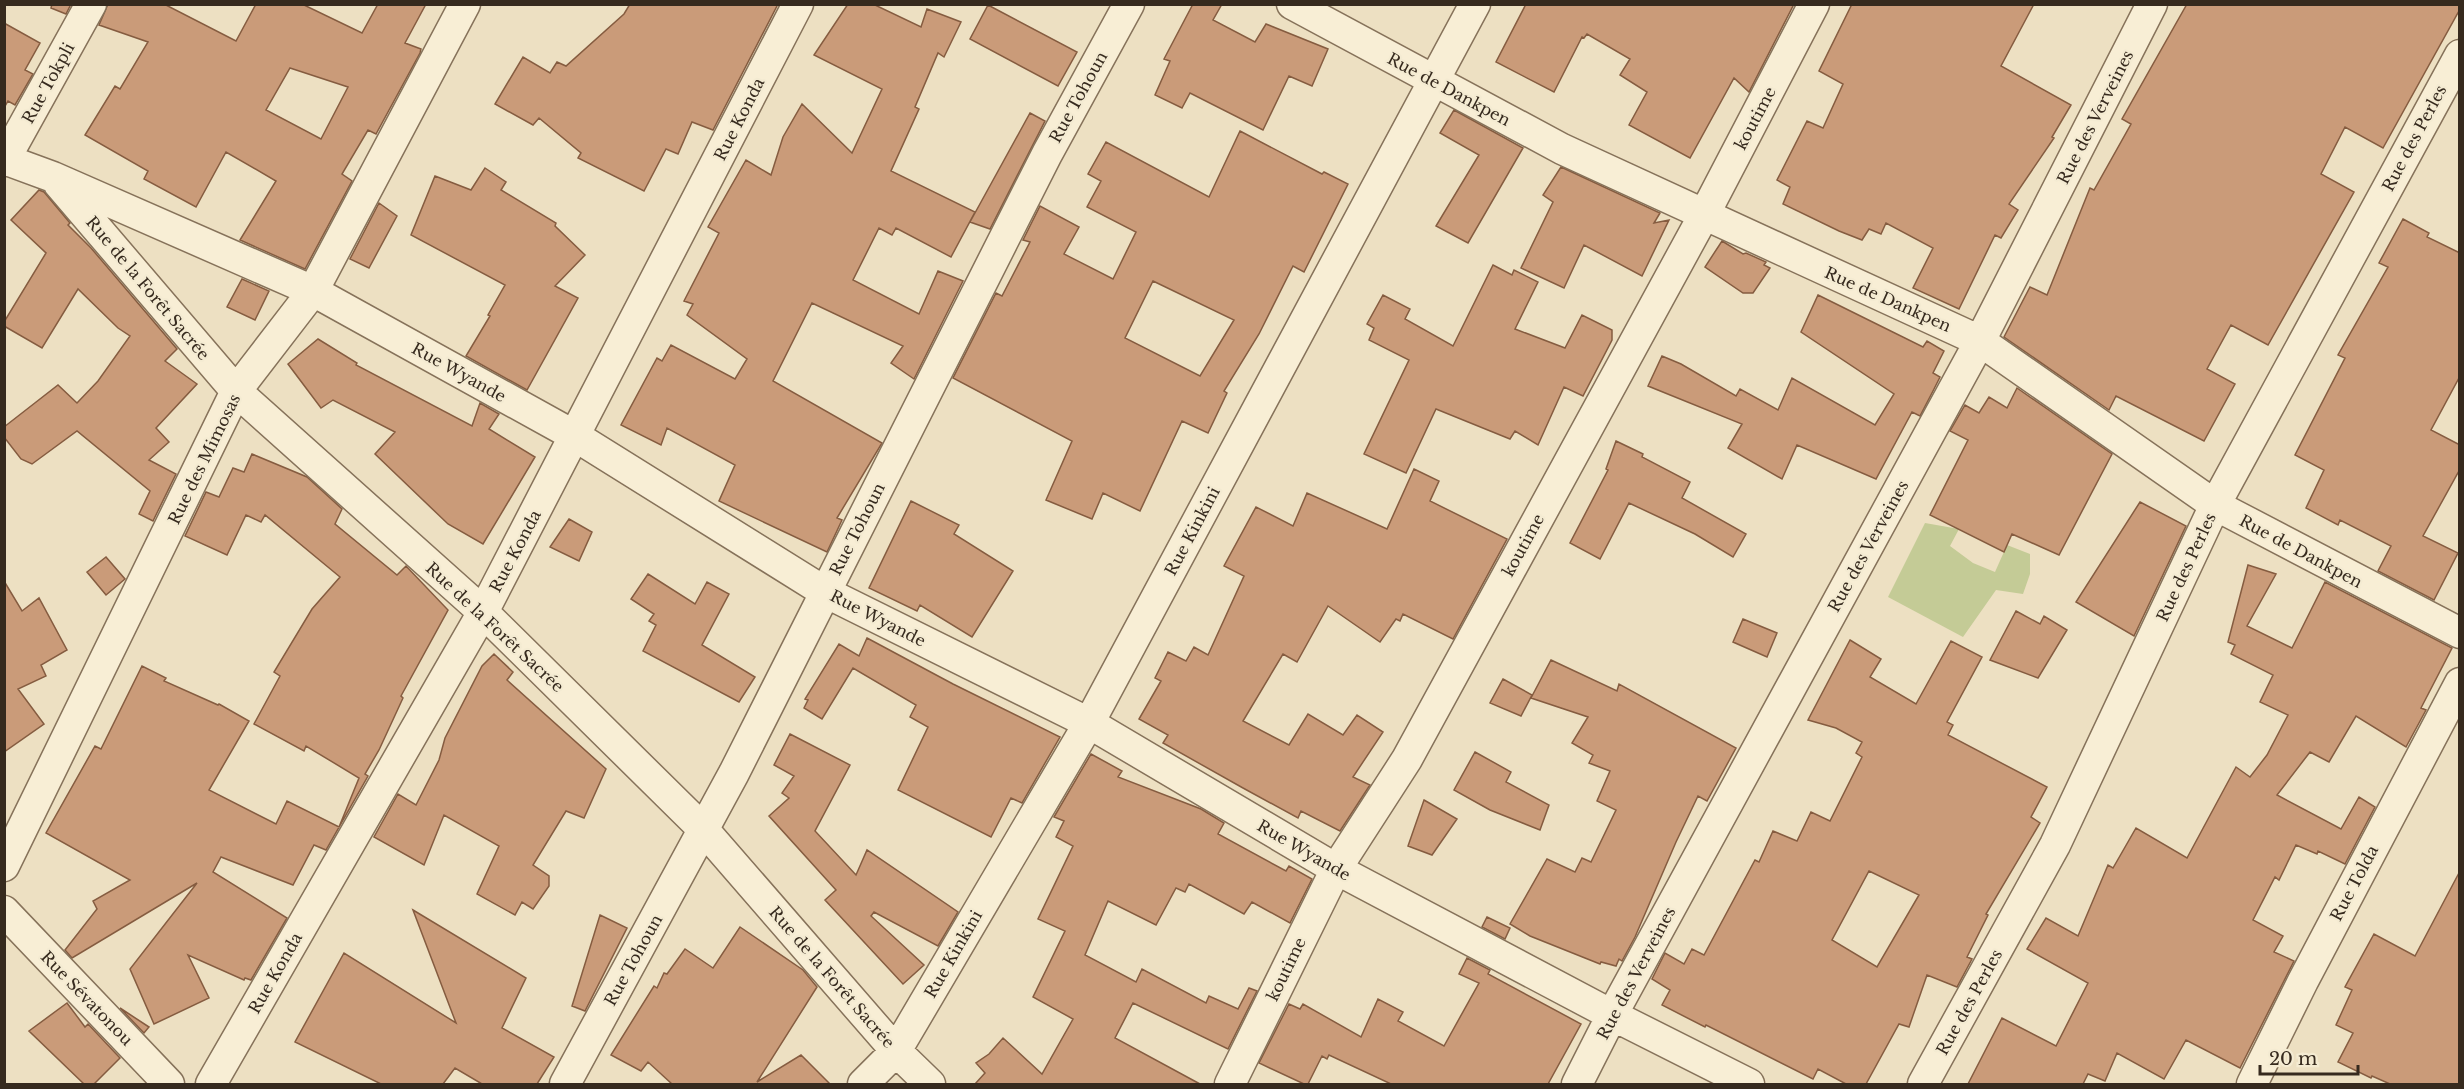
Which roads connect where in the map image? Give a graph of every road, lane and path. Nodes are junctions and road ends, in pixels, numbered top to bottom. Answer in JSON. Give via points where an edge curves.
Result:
{"nodes":[{"id":1,"x":91,"y":4,"type":"edge"},
{"id":2,"x":465,"y":4,"type":"edge"},
{"id":3,"x":798,"y":4,"type":"edge"},
{"id":4,"x":1130,"y":4,"type":"edge"},
{"id":5,"x":1292,"y":4,"type":"edge"},
{"id":6,"x":1475,"y":4,"type":"edge"},
{"id":7,"x":1814,"y":4,"type":"edge"},
{"id":8,"x":2152,"y":4,"type":"edge"},
{"id":9,"x":2460,"y":55,"type":"edge"},
{"id":10,"x":1434,"y":80,"type":"junction"},
{"id":11,"x":5,"y":160,"type":"edge"},
{"id":12,"x":53,"y":177,"type":"junction"},
{"id":13,"x":1704,"y":215,"type":"junction"},
{"id":14,"x":313,"y":291,"type":"junction"},
{"id":15,"x":1980,"y":341,"type":"junction"},
{"id":16,"x":236,"y":391,"type":"junction"},
{"id":17,"x":575,"y":436,"type":"junction"},
{"id":18,"x":2215,"y":506,"type":"junction"},
{"id":19,"x":825,"y":592,"type":"junction"},
{"id":20,"x":483,"y":612,"type":"junction"},
{"id":21,"x":2460,"y":633,"type":"edge"},
{"id":22,"x":2460,"y":683,"type":"edge"},
{"id":23,"x":1089,"y":723,"type":"junction"},
{"id":24,"x":704,"y":830,"type":"junction"},
{"id":25,"x":4,"y":866,"type":"edge"},
{"id":26,"x":1336,"y":869,"type":"junction"},
{"id":27,"x":4,"y":911,"type":"edge"},
{"id":28,"x":1612,"y":1015,"type":"junction"},
{"id":29,"x":896,"y":1051,"type":"junction"},
{"id":30,"x":169,"y":1084,"type":"edge"},
{"id":31,"x":211,"y":1084,"type":"edge"},
{"id":32,"x":565,"y":1084,"type":"edge"},
{"id":33,"x":863,"y":1084,"type":"edge"},
{"id":34,"x":930,"y":1084,"type":"edge"},
{"id":35,"x":1230,"y":1084,"type":"edge"},
{"id":36,"x":1577,"y":1084,"type":"edge"},
{"id":37,"x":1749,"y":1084,"type":"edge"},
{"id":38,"x":1923,"y":1084,"type":"edge"},
{"id":39,"x":2252,"y":1084,"type":"edge"}],
"edges":[{"from":1,"to":11,"type":"street","name":"Rue Tokpli"},
{"from":2,"to":14,"type":"street","name":"Rue des Mimosas"},
{"from":3,"to":17,"type":"street","name":"Rue Konda"},
{"from":4,"to":19,"type":"street","name":"Rue Tohoun","via":[[1047,154]]},
{"from":5,"to":10,"type":"street","name":"Rue de Dankpen"},
{"from":6,"to":10,"type":"street","name":"Rue Kinkini"},
{"from":7,"to":13,"type":"street","name":"koutime"},
{"from":8,"to":15,"type":"street","name":"Rue des Verveines"},
{"from":9,"to":18,"type":"street","name":"Rue des Perles"},
{"from":10,"to":13,"type":"street","name":"Rue de Dankpen","via":[[1562,149]]},
{"from":10,"to":23,"type":"street","name":"Rue Kinkini"},
{"from":11,"to":12,"type":"street","name":"Rue Wyande"},
{"from":12,"to":14,"type":"street","name":"Rue Wyande"},
{"from":12,"to":16,"type":"street","name":"Rue de la Forêt Sacrée"},
{"from":13,"to":15,"type":"street","name":"Rue de Dankpen"},
{"from":13,"to":26,"type":"street","name":"koutime","via":[[1407,759]]},
{"from":14,"to":16,"type":"street","name":"Rue des Mimosas"},
{"from":14,"to":17,"type":"street","name":"Rue Wyande"},
{"from":15,"to":18,"type":"street","name":"Rue de Dankpen"},
{"from":15,"to":28,"type":"street","name":"Rue des Verveines"},
{"from":16,"to":20,"type":"street","name":"Rue de la Forêt Sacrée"},
{"from":16,"to":25,"type":"street","name":"Rue des Mimosas"},
{"from":17,"to":19,"type":"street","name":"Rue Wyande"},
{"from":17,"to":20,"type":"street","name":"Rue Konda"},
{"from":18,"to":21,"type":"street","name":"Rue de Dankpen"},
{"from":18,"to":38,"type":"street","name":"Rue des Perles","via":[[2055,845]]},
{"from":19,"to":23,"type":"street","name":"Rue Wyande"},
{"from":19,"to":24,"type":"street","name":"Rue Tohoun"},
{"from":20,"to":24,"type":"street","name":"Rue de la Forêt Sacrée"},
{"from":20,"to":31,"type":"street","name":"Rue Konda"},
{"from":22,"to":39,"type":"street","name":"Rue Tolda"},
{"from":23,"to":26,"type":"street","name":"Rue Wyande"},
{"from":23,"to":29,"type":"street","name":"Rue Kinkini"},
{"from":24,"to":29,"type":"street","name":"Rue de la Forêt Sacrée"},
{"from":24,"to":32,"type":"street","name":"Rue Tohoun"},
{"from":26,"to":28,"type":"street","name":"Rue Wyande"},
{"from":26,"to":35,"type":"street","name":"koutime"},
{"from":27,"to":30,"type":"street","name":"Rue Sévatonou"},
{"from":28,"to":36,"type":"street","name":"Rue des Verveines"},
{"from":28,"to":37,"type":"street","name":"Rue Wyande"},
{"from":29,"to":33,"type":"street","name":"Rue Kinkini"},
{"from":29,"to":34,"type":"street","name":"Rue de la Forêt Sacrée"}]}
